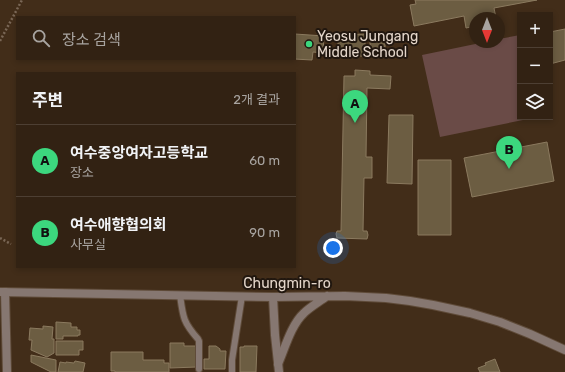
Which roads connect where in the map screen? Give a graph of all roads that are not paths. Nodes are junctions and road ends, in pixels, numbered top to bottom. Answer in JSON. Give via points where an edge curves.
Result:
{"nodes":[{"id":1,"x":3,"y":292,"type":"edge"},
{"id":2,"x":180,"y":295,"type":"junction"},
{"id":3,"x":242,"y":296,"type":"junction"},
{"id":4,"x":327,"y":296,"type":"junction"},
{"id":5,"x":273,"y":297,"type":"junction"},
{"id":6,"x":565,"y":350,"type":"edge"},
{"id":7,"x":3,"y":354,"type":"edge"},
{"id":8,"x":199,"y":368,"type":"dead end"},
{"id":9,"x":279,"y":368,"type":"edge"},
{"id":10,"x":7,"y":372,"type":"edge"},
{"id":11,"x":232,"y":372,"type":"edge"}],
"edges":[{"from":1,"to":2,"type":"street","name":"Chungmin-ro"},
{"from":1,"to":7,"type":"street"},
{"from":2,"to":3,"type":"street","name":"Chungmin-ro"},
{"from":2,"to":8,"type":"lane","via":[[186,324],[199,341]]},
{"from":3,"to":5,"type":"street","name":"Chungmin-ro"},
{"from":3,"to":11,"type":"lane"},
{"from":4,"to":5,"type":"street","name":"Chungmin-ro"},
{"from":4,"to":6,"type":"street","name":"Chungmin-ro","via":[[386,298],[433,305],[500,322]]},
{"from":4,"to":9,"type":"street","via":[[300,317],[292,331]]},
{"from":5,"to":9,"type":"street"},
{"from":7,"to":10,"type":"street"}]}
